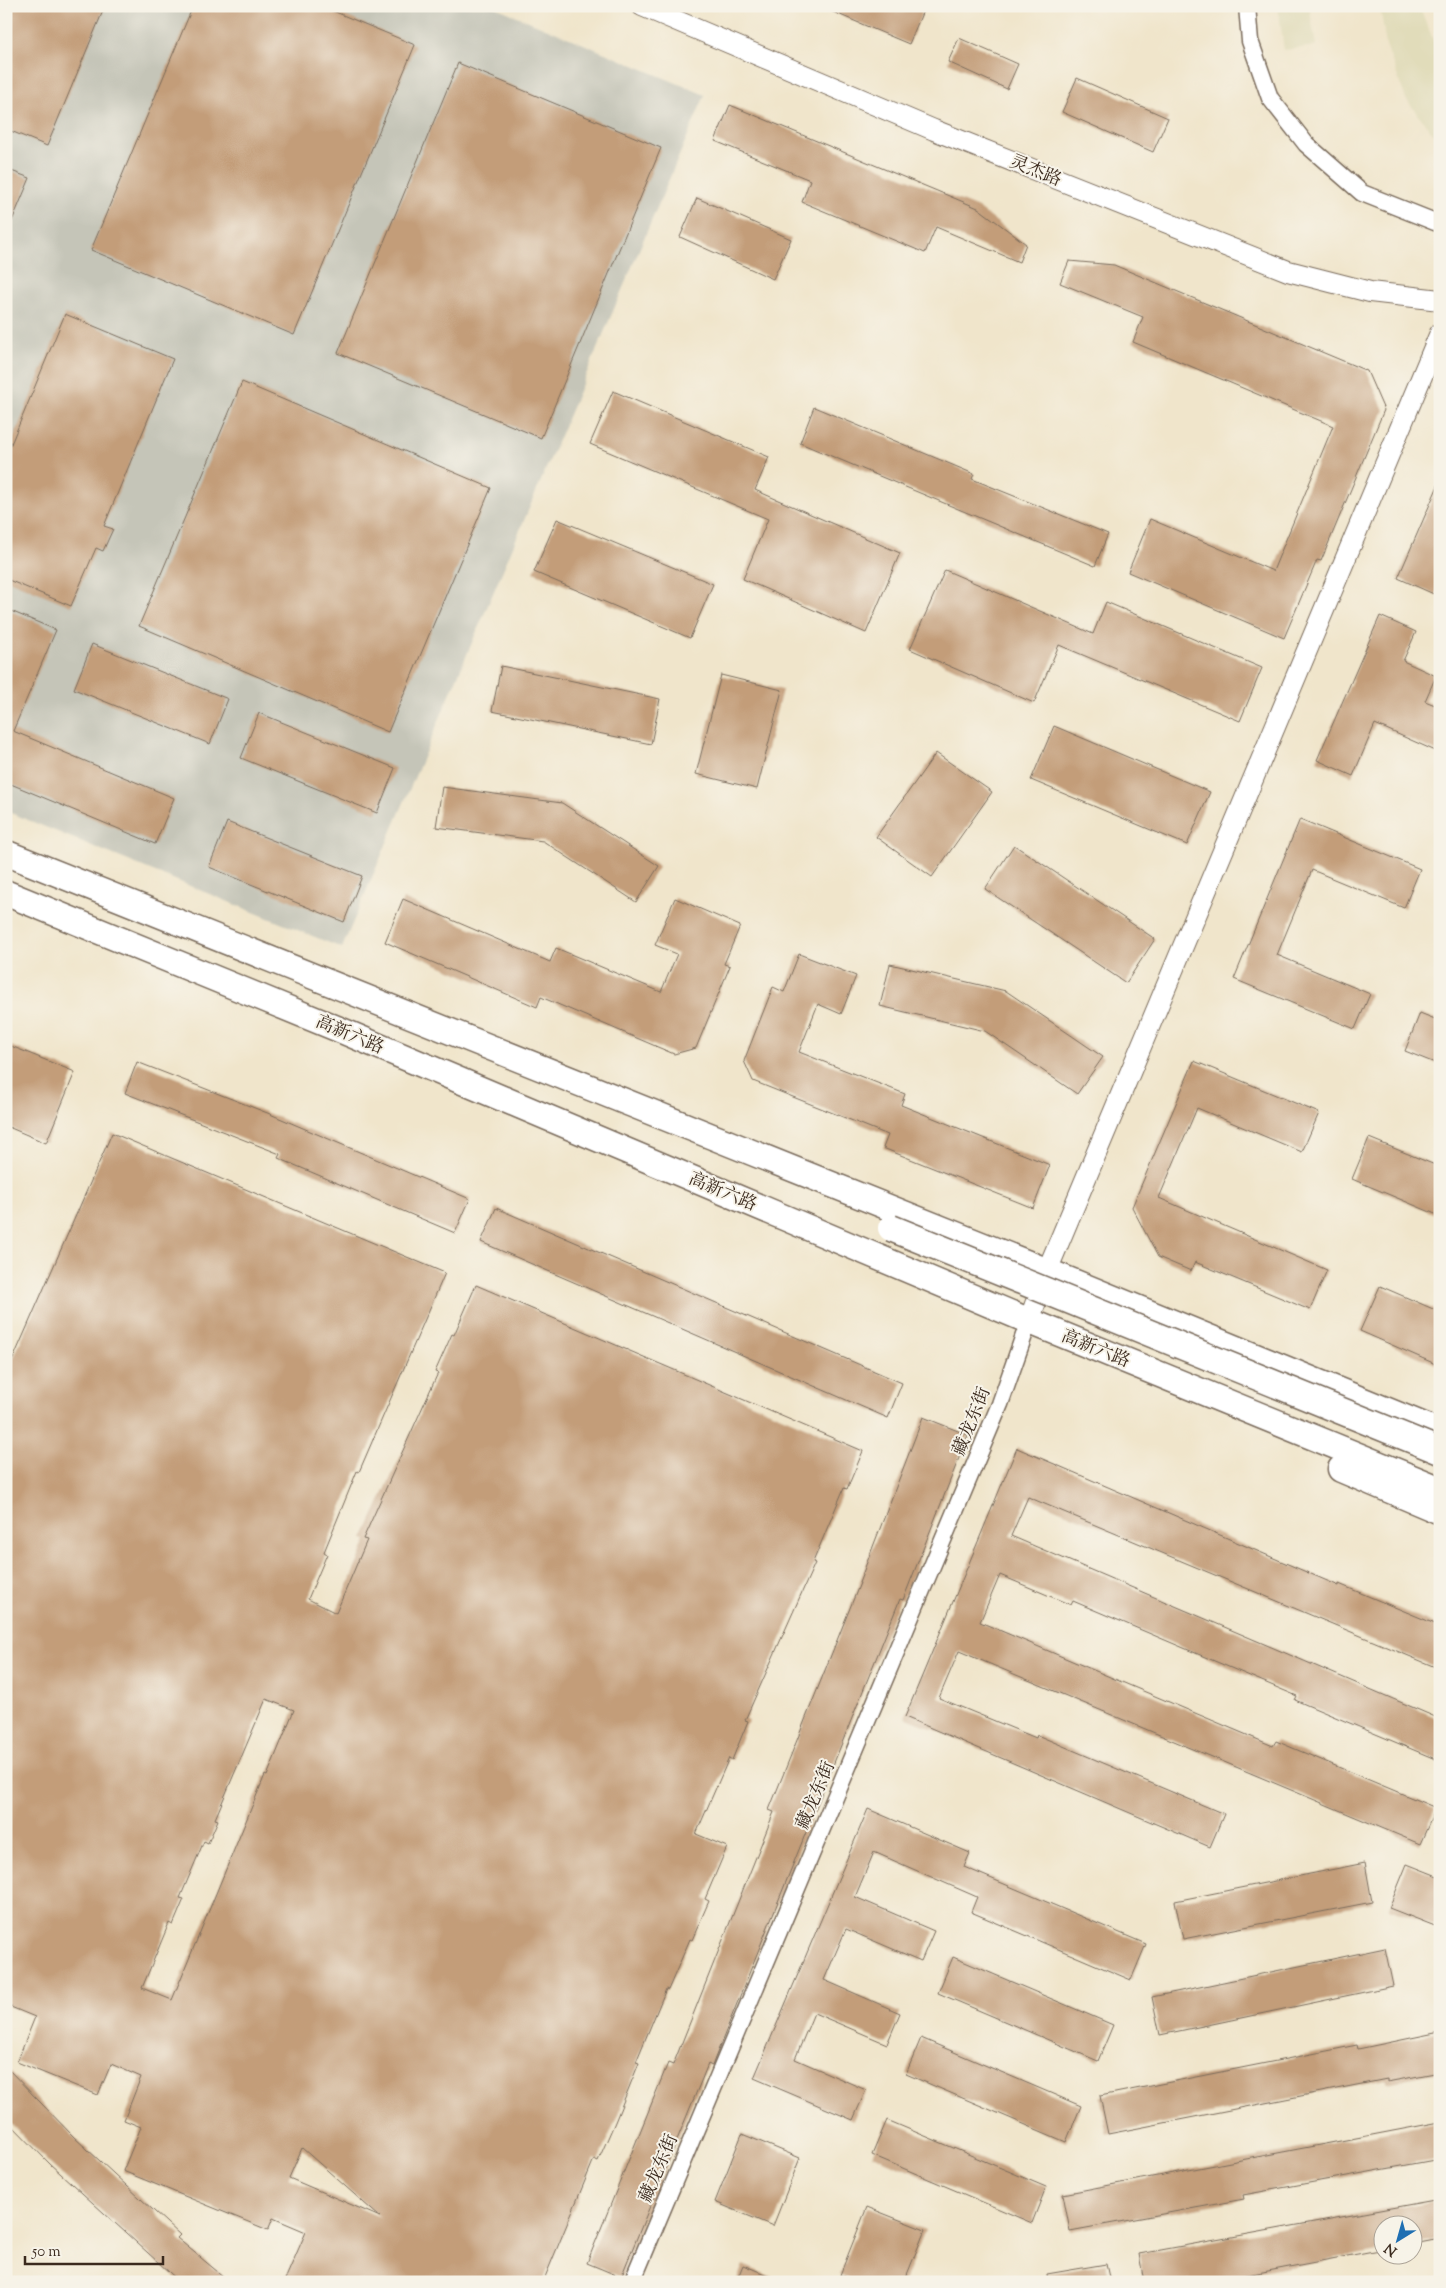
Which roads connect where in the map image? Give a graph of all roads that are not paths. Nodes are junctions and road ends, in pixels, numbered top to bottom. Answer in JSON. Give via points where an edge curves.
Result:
{"nodes":[{"id":1,"x":642,"y":6,"type":"edge"},
{"id":2,"x":1247,"y":6,"type":"edge"},
{"id":3,"x":1440,"y":224,"type":"edge"},
{"id":4,"x":1440,"y":300,"type":"edge"},
{"id":5,"x":1440,"y":333,"type":"edge"},
{"id":6,"x":6,"y":853,"type":"edge"},
{"id":7,"x":6,"y":893,"type":"edge"},
{"id":8,"x":891,"y":1228,"type":"dead end"},
{"id":9,"x":1047,"y":1271,"type":"junction"},
{"id":10,"x":1030,"y":1321,"type":"junction"},
{"id":11,"x":1440,"y":1432,"type":"edge"},
{"id":12,"x":1440,"y":1451,"type":"edge"},
{"id":13,"x":1341,"y":1469,"type":"dead end"},
{"id":14,"x":1440,"y":1489,"type":"edge"},
{"id":15,"x":1440,"y":1511,"type":"edge"},
{"id":16,"x":632,"y":2282,"type":"edge"}],
"edges":[{"from":1,"to":4,"type":"street","name":"灵杰路","via":[[934,130],[1288,271],[1370,292]]},
{"from":2,"to":3,"type":"street","via":[[1250,42],[1270,98],[1306,144],[1362,193]]},
{"from":5,"to":9,"type":"street"},
{"from":6,"to":9,"type":"main road"},
{"from":7,"to":10,"type":"main road","name":"高新六路"},
{"from":8,"to":12,"type":"highway","bridge":true},
{"from":9,"to":10,"type":"street"},
{"from":9,"to":11,"type":"main road"},
{"from":10,"to":14,"type":"main road","name":"高新六路"},
{"from":10,"to":16,"type":"street","name":"藏龙东街","via":[[1000,1404]]},
{"from":13,"to":15,"type":"highway"}]}
